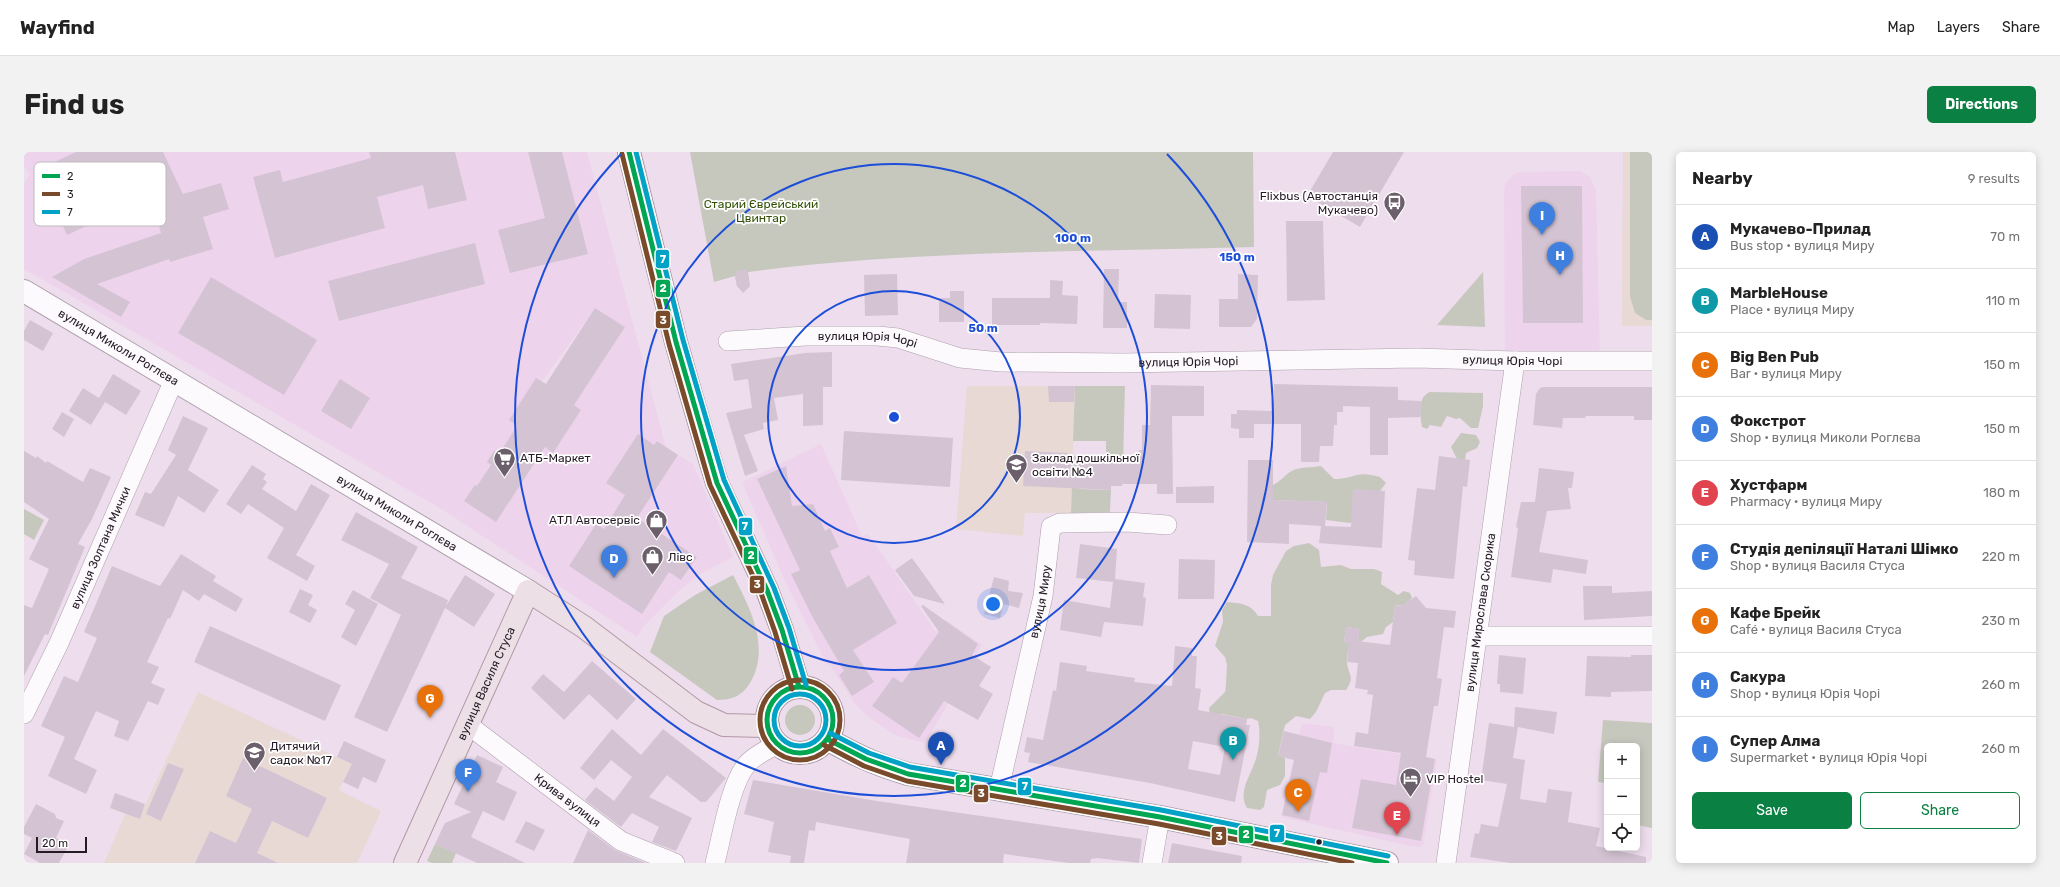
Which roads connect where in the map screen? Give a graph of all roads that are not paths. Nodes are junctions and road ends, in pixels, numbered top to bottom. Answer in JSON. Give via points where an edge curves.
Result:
{"nodes":[{"id":1,"x":629,"y":152,"type":"edge"},
{"id":2,"x":24,"y":291,"type":"edge"},
{"id":3,"x":728,"y":341,"type":"dead end"},
{"id":4,"x":1515,"y":361,"type":"junction"},
{"id":5,"x":1652,"y":361,"type":"edge"},
{"id":6,"x":174,"y":380,"type":"junction"},
{"id":7,"x":1167,"y":525,"type":"dead end"},
{"id":8,"x":528,"y":591,"type":"junction"},
{"id":9,"x":1477,"y":636,"type":"junction"},
{"id":10,"x":1652,"y":636,"type":"edge"},
{"id":11,"x":798,"y":687,"type":"junction"},
{"id":12,"x":24,"y":714,"type":"edge"},
{"id":13,"x":467,"y":724,"type":"junction"},
{"id":14,"x":773,"y":735,"type":"junction"},
{"id":15,"x":827,"y":739,"type":"junction"},
{"id":16,"x":999,"y":789,"type":"junction"},
{"id":17,"x":1160,"y":817,"type":"junction"},
{"id":18,"x":405,"y":863,"type":"edge"},
{"id":19,"x":675,"y":863,"type":"edge"},
{"id":20,"x":715,"y":863,"type":"edge"},
{"id":21,"x":1152,"y":863,"type":"edge"},
{"id":22,"x":1387,"y":863,"type":"edge"},
{"id":23,"x":1446,"y":863,"type":"edge"}],
"edges":[{"from":1,"to":11,"type":"main road","via":[[676,342],[717,483],[767,590],[782,630]]},
{"from":2,"to":6,"type":"street","name":"вулиця Миколи Роглєва"},
{"from":3,"to":4,"type":"street","name":"вулиця Юрія Чорі","via":[[806,336],[878,336],[898,338],[960,358],[1001,362],[1123,363],[1418,358]]},
{"from":4,"to":5,"type":"street","name":"вулиця Юрія Чорі"},
{"from":4,"to":9,"type":"street","name":"вулиця Мирослава Скорика"},
{"from":6,"to":8,"type":"street","name":"вулиця Миколи Роглєва"},
{"from":6,"to":12,"type":"street","name":"вулиця Золтана Мички","via":[[59,643]]},
{"from":7,"to":16,"type":"street","name":"вулиця Миру","via":[[1127,522],[1060,523],[1051,527],[1043,596]]},
{"from":8,"to":13,"type":"main road","name":"вулиця Василя Стуса"},
{"from":8,"to":14,"type":"main road","name":"вулиця Миколи Роглєва","via":[[584,627],[696,712],[724,725]]},
{"from":9,"to":10,"type":"street"},
{"from":9,"to":23,"type":"street","name":"вулиця Мирослава Скорика"},
{"from":11,"to":14,"type":"main road","via":[[784,691],[770,706],[767,716]]},
{"from":11,"to":15,"type":"main road","via":[[814,689],[823,695],[829,704],[832,725]]},
{"from":13,"to":18,"type":"main road","name":"вулиця Василя Стуса"},
{"from":13,"to":19,"type":"street","name":"Крива вулиця","via":[[621,841]]},
{"from":14,"to":15,"type":"main road","via":[[795,752],[815,750]]},
{"from":14,"to":20,"type":"street","via":[[741,772],[735,784]]},
{"from":15,"to":16,"type":"street","via":[[876,765],[908,774]]},
{"from":16,"to":17,"type":"street"},
{"from":17,"to":21,"type":"street"},
{"from":17,"to":22,"type":"street"}]}
